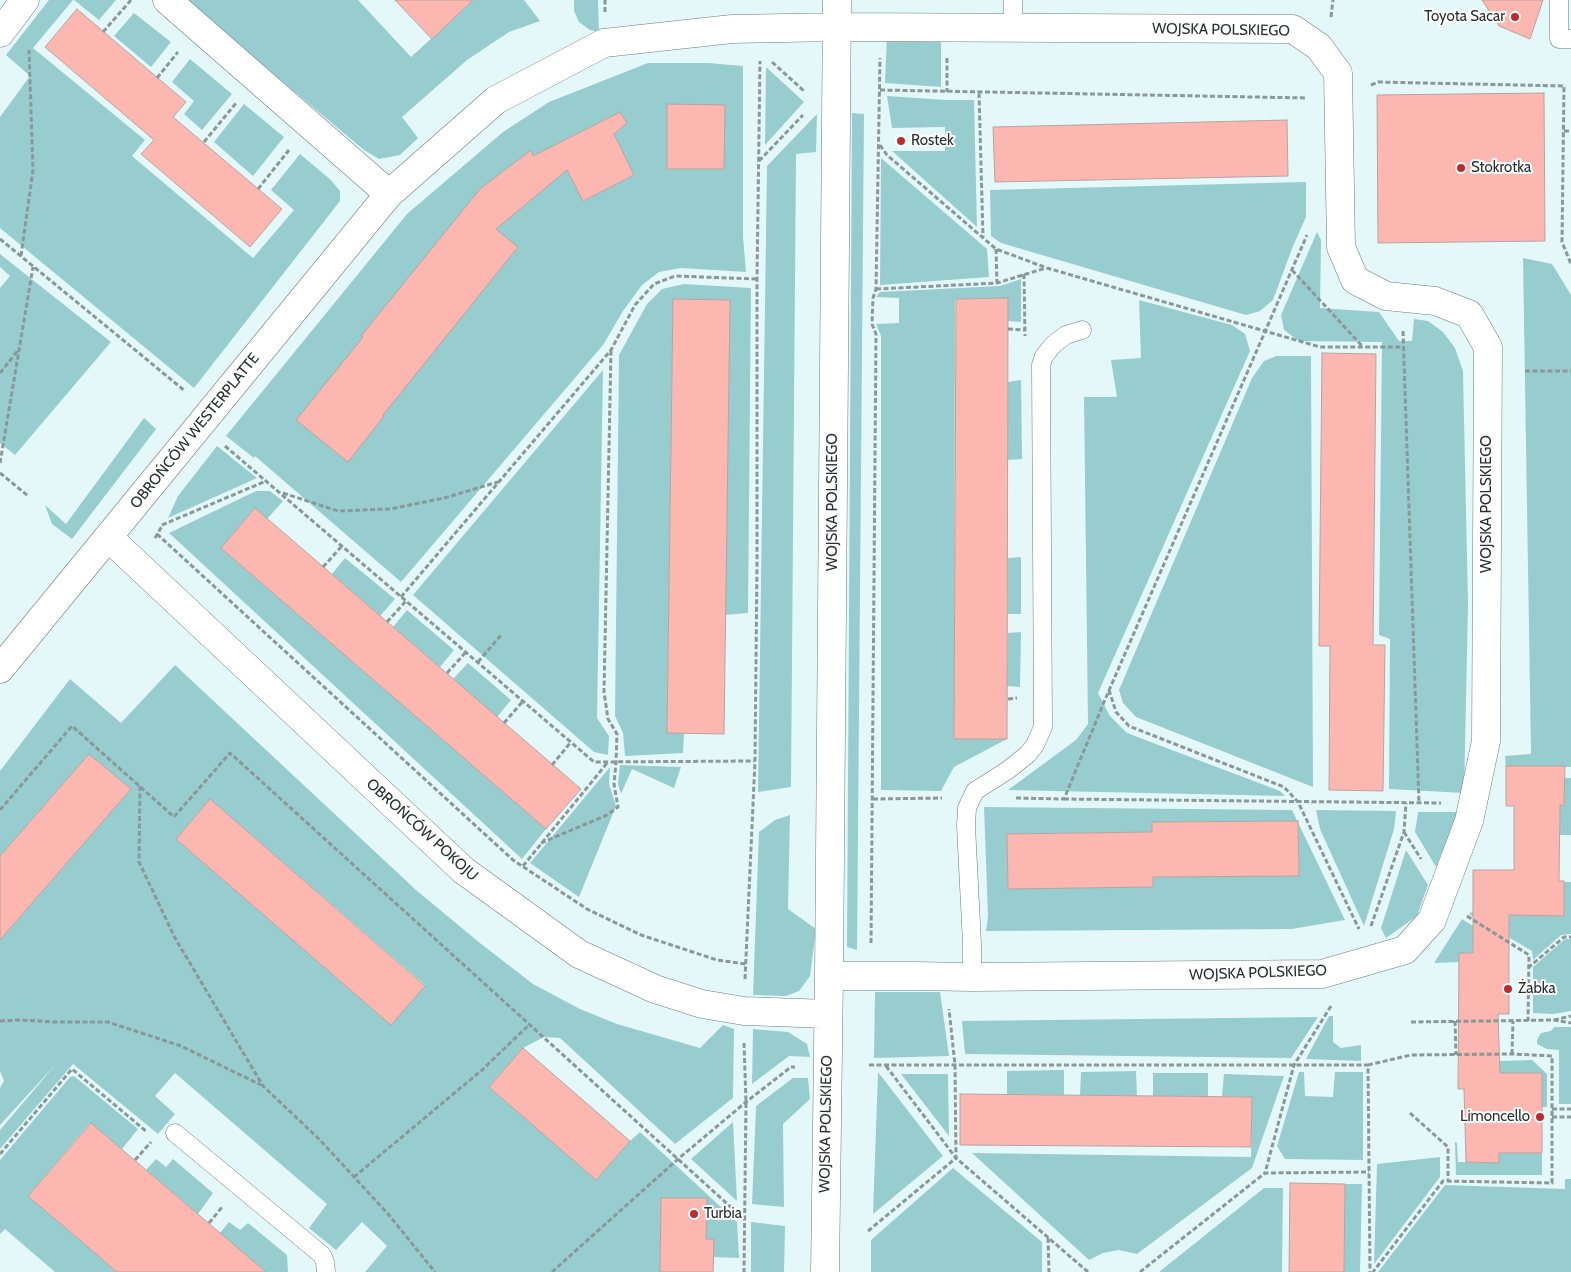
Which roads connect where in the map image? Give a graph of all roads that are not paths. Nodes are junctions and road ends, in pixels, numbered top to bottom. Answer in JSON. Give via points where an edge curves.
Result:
{"nodes":[{"id":1,"x":25,"y":0,"type":"edge"},
{"id":2,"x":167,"y":0,"type":"edge"},
{"id":3,"x":837,"y":0,"type":"edge"},
{"id":4,"x":1013,"y":0,"type":"edge"},
{"id":5,"x":1559,"y":0,"type":"edge"},
{"id":6,"x":837,"y":28,"type":"junction"},
{"id":7,"x":1013,"y":28,"type":"junction"},
{"id":8,"x":0,"y":33,"type":"edge"},
{"id":9,"x":1571,"y":39,"type":"edge"},
{"id":10,"x":389,"y":194,"type":"junction"},
{"id":11,"x":1082,"y":330,"type":"dead end"},
{"id":12,"x":108,"y":537,"type":"junction"},
{"id":13,"x":0,"y":669,"type":"edge"},
{"id":14,"x":829,"y":976,"type":"junction"},
{"id":15,"x":959,"y":977,"type":"junction"},
{"id":16,"x":828,"y":1014,"type":"junction"},
{"id":17,"x":175,"y":1133,"type":"dead end"},
{"id":18,"x":326,"y":1272,"type":"edge"},
{"id":19,"x":824,"y":1272,"type":"edge"}],
"edges":[{"from":1,"to":8,"type":"street"},
{"from":2,"to":10,"type":"street"},
{"from":3,"to":6,"type":"street","name":"WOJSKA POLSKIEGO"},
{"from":4,"to":7,"type":"lane"},
{"from":5,"to":9,"type":"lane","via":[[1559,39]]},
{"from":6,"to":7,"type":"street","name":"WOJSKA POLSKIEGO"},
{"from":6,"to":10,"type":"street","name":"OBROŃCÓW WESTERPLATTE","via":[[760,40],[732,29],[604,43],[496,100]]},
{"from":6,"to":14,"type":"street","name":"WOJSKA POLSKIEGO"},
{"from":7,"to":15,"type":"street","name":"WOJSKA POLSKIEGO","via":[[1293,29],[1319,47],[1338,73],[1341,247],[1355,280],[1386,296],[1435,301],[1469,314],[1488,347],[1486,741],[1469,821],[1432,920],[1405,950],[1366,955],[1322,974]]},
{"from":10,"to":12,"type":"street","name":"OBROŃCÓW WESTERPLATTE"},
{"from":11,"to":15,"type":"lane","via":[[1066,335],[1054,344],[1044,356],[1040,372],[1043,727],[1028,754],[975,791],[967,808],[972,944]]},
{"from":12,"to":13,"type":"street","name":"OBROŃCÓW WESTERPLATTE"},
{"from":12,"to":16,"type":"street","name":"OBROŃCÓW POKOJU","via":[[462,870],[579,954],[655,989],[702,1004],[744,1011]]},
{"from":14,"to":15,"type":"street","name":"WOJSKA POLSKIEGO"},
{"from":14,"to":16,"type":"street","name":"WOJSKA POLSKIEGO"},
{"from":16,"to":19,"type":"street","name":"WOJSKA POLSKIEGO"},
{"from":17,"to":18,"type":"lane","via":[[322,1256]]}]}
